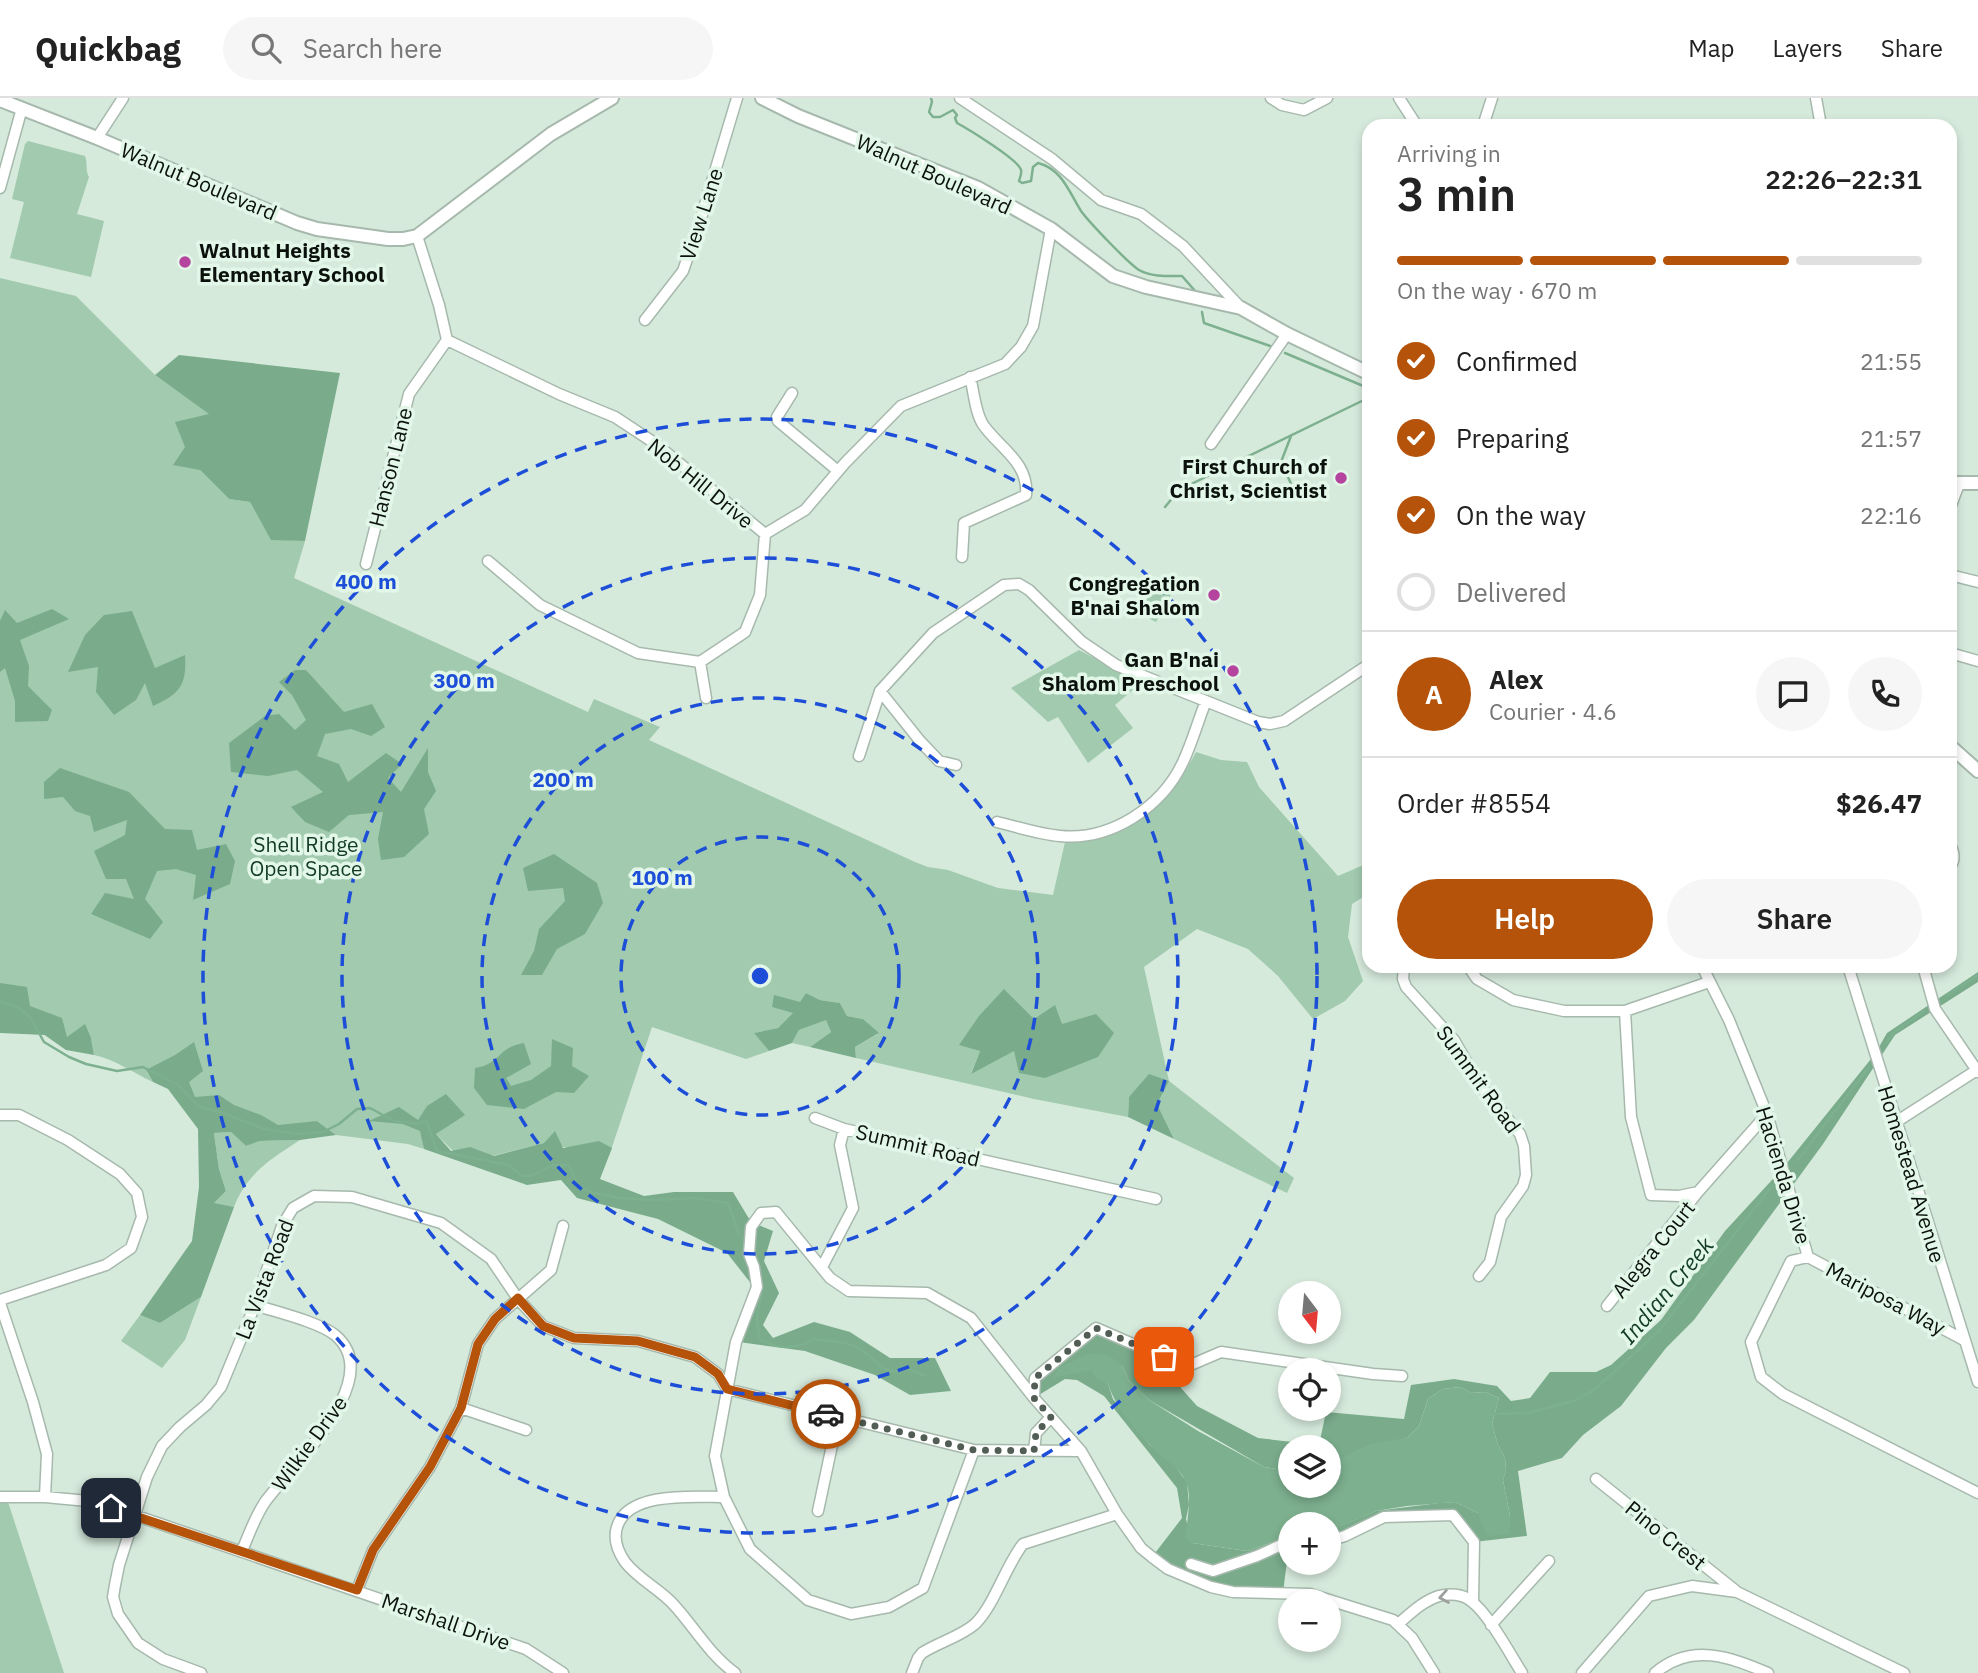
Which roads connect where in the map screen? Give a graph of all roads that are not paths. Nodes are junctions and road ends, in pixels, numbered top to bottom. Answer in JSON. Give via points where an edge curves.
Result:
{"nodes":[{"id":1,"x":123,"y":98,"type":"edge"},
{"id":2,"x":737,"y":98,"type":"edge"},
{"id":3,"x":762,"y":98,"type":"edge"},
{"id":4,"x":960,"y":98,"type":"edge"},
{"id":5,"x":1271,"y":98,"type":"edge"},
{"id":6,"x":1327,"y":98,"type":"edge"},
{"id":7,"x":1399,"y":98,"type":"edge"},
{"id":8,"x":1492,"y":98,"type":"edge"},
{"id":9,"x":1816,"y":98,"type":"edge"},
{"id":10,"x":0,"y":100,"type":"edge"},
{"id":11,"x":603,"y":100,"type":"edge"},
{"id":12,"x":22,"y":108,"type":"junction"},
{"id":13,"x":1412,"y":119,"type":"edge"},
{"id":14,"x":1485,"y":119,"type":"edge"},
{"id":15,"x":1820,"y":119,"type":"edge"},
{"id":16,"x":97,"y":138,"type":"junction"},
{"id":17,"x":0,"y":188,"type":"edge"},
{"id":18,"x":1051,"y":229,"type":"junction"},
{"id":19,"x":416,"y":236,"type":"junction"},
{"id":20,"x":1241,"y":307,"type":"junction"},
{"id":21,"x":645,"y":320,"type":"dead end"},
{"id":22,"x":1287,"y":334,"type":"junction"},
{"id":23,"x":447,"y":340,"type":"junction"},
{"id":24,"x":1362,"y":370,"type":"edge"},
{"id":25,"x":970,"y":377,"type":"junction"},
{"id":26,"x":792,"y":393,"type":"dead end"},
{"id":27,"x":1211,"y":444,"type":"dead end"},
{"id":28,"x":838,"y":471,"type":"junction"},
{"id":29,"x":1957,"y":483,"type":"edge"},
{"id":30,"x":1978,"y":483,"type":"edge"},
{"id":31,"x":765,"y":534,"type":"junction"},
{"id":32,"x":962,"y":557,"type":"dead end"},
{"id":33,"x":488,"y":561,"type":"dead end"},
{"id":34,"x":366,"y":564,"type":"dead end"},
{"id":35,"x":1957,"y":577,"type":"edge"},
{"id":36,"x":1978,"y":582,"type":"edge"},
{"id":37,"x":1957,"y":655,"type":"edge"},
{"id":38,"x":1978,"y":661,"type":"edge"},
{"id":39,"x":699,"y":662,"type":"junction"},
{"id":40,"x":1362,"y":669,"type":"edge"},
{"id":41,"x":880,"y":691,"type":"junction"},
{"id":42,"x":706,"y":698,"type":"dead end"},
{"id":43,"x":1206,"y":701,"type":"junction"},
{"id":44,"x":1957,"y":752,"type":"edge"},
{"id":45,"x":859,"y":756,"type":"dead end"},
{"id":46,"x":956,"y":765,"type":"dead end"},
{"id":47,"x":1978,"y":771,"type":"edge"},
{"id":48,"x":997,"y":821,"type":"dead end"},
{"id":49,"x":1403,"y":973,"type":"edge"},
{"id":50,"x":1473,"y":973,"type":"edge"},
{"id":51,"x":1705,"y":973,"type":"edge"},
{"id":52,"x":1850,"y":973,"type":"edge"},
{"id":53,"x":1925,"y":973,"type":"edge"},
{"id":54,"x":1709,"y":982,"type":"junction"},
{"id":55,"x":1625,"y":1011,"type":"junction"},
{"id":56,"x":1978,"y":1071,"type":"edge"},
{"id":57,"x":1767,"y":1114,"type":"junction"},
{"id":58,"x":0,"y":1115,"type":"edge"},
{"id":59,"x":815,"y":1118,"type":"dead end"},
{"id":60,"x":1896,"y":1122,"type":"junction"},
{"id":61,"x":844,"y":1129,"type":"junction"},
{"id":62,"x":1698,"y":1192,"type":"junction"},
{"id":63,"x":1156,"y":1199,"type":"dead end"},
{"id":64,"x":563,"y":1226,"type":"dead end"},
{"id":65,"x":1808,"y":1257,"type":"junction"},
{"id":66,"x":822,"y":1267,"type":"junction"},
{"id":67,"x":1479,"y":1276,"type":"dead end"},
{"id":68,"x":518,"y":1298,"type":"junction"},
{"id":69,"x":0,"y":1302,"type":"edge"},
{"id":70,"x":255,"y":1305,"type":"junction"},
{"id":71,"x":1607,"y":1306,"type":"dead end"},
{"id":72,"x":1964,"y":1340,"type":"junction"},
{"id":73,"x":1976,"y":1367,"type":"edge"},
{"id":74,"x":1402,"y":1376,"type":"dead end"},
{"id":75,"x":1978,"y":1382,"type":"edge"},
{"id":76,"x":727,"y":1389,"type":"junction"},
{"id":77,"x":1034,"y":1398,"type":"junction"},
{"id":78,"x":461,"y":1408,"type":"junction"},
{"id":79,"x":838,"y":1417,"type":"junction"},
{"id":80,"x":1051,"y":1417,"type":"junction"},
{"id":81,"x":526,"y":1430,"type":"dead end"},
{"id":82,"x":974,"y":1450,"type":"junction"},
{"id":83,"x":1034,"y":1451,"type":"junction"},
{"id":84,"x":1081,"y":1451,"type":"junction"},
{"id":85,"x":1596,"y":1479,"type":"dead end"},
{"id":86,"x":1978,"y":1493,"type":"edge"},
{"id":87,"x":0,"y":1497,"type":"edge"},
{"id":88,"x":45,"y":1497,"type":"junction"},
{"id":89,"x":724,"y":1497,"type":"junction"},
{"id":90,"x":818,"y":1511,"type":"dead end"},
{"id":91,"x":134,"y":1514,"type":"junction"},
{"id":92,"x":1117,"y":1514,"type":"junction"},
{"id":93,"x":1341,"y":1537,"type":"edge"},
{"id":94,"x":1278,"y":1546,"type":"edge"},
{"id":95,"x":242,"y":1551,"type":"junction"},
{"id":96,"x":1549,"y":1560,"type":"dead end"},
{"id":97,"x":1191,"y":1564,"type":"dead end"},
{"id":98,"x":357,"y":1590,"type":"junction"},
{"id":99,"x":1737,"y":1592,"type":"junction"},
{"id":100,"x":1472,"y":1601,"type":"junction"},
{"id":101,"x":1398,"y":1624,"type":"junction"},
{"id":102,"x":1491,"y":1625,"type":"junction"},
{"id":103,"x":201,"y":1673,"type":"edge"},
{"id":104,"x":563,"y":1673,"type":"edge"},
{"id":105,"x":735,"y":1673,"type":"edge"},
{"id":106,"x":912,"y":1673,"type":"edge"},
{"id":107,"x":1434,"y":1673,"type":"edge"},
{"id":108,"x":1522,"y":1673,"type":"edge"},
{"id":109,"x":1582,"y":1673,"type":"edge"},
{"id":110,"x":1656,"y":1673,"type":"edge"},
{"id":111,"x":1768,"y":1673,"type":"edge"},
{"id":112,"x":1903,"y":1673,"type":"edge"}],
"edges":[{"from":1,"to":16,"type":"street"},
{"from":2,"to":21,"type":"street","name":"View Lane","via":[[683,271]]},
{"from":3,"to":18,"type":"street","name":"Walnut Boulevard","via":[[978,188]]},
{"from":4,"to":20,"type":"street","via":[[1052,159],[1101,200],[1141,214],[1183,246]]},
{"from":5,"to":6,"type":"street","via":[[1304,110]]},
{"from":7,"to":13,"type":"street"},
{"from":8,"to":14,"type":"street"},
{"from":9,"to":15,"type":"street"},
{"from":10,"to":12,"type":"street","name":"Walnut Boulevard"},
{"from":11,"to":19,"type":"street"},
{"from":12,"to":16,"type":"street","name":"Walnut Boulevard"},
{"from":12,"to":17,"type":"street"},
{"from":16,"to":19,"type":"street","name":"Walnut Boulevard","via":[[297,223],[388,239]]},
{"from":18,"to":20,"type":"street","name":"Walnut Boulevard","via":[[1113,276]]},
{"from":18,"to":25,"type":"street","name":"Nob Hill Drive","via":[[1033,326],[1005,364]]},
{"from":19,"to":23,"type":"street"},
{"from":20,"to":22,"type":"street","name":"Walnut Boulevard"},
{"from":22,"to":24,"type":"street","name":"Walnut Boulevard"},
{"from":22,"to":27,"type":"street"},
{"from":23,"to":31,"type":"street","name":"Nob Hill Drive","via":[[615,417],[656,444]]},
{"from":23,"to":34,"type":"street","name":"Hanson Lane","via":[[409,394]]},
{"from":25,"to":28,"type":"street","name":"Nob Hill Drive","via":[[901,406]]},
{"from":25,"to":32,"type":"street","via":[[982,424],[1007,449],[1027,485],[1026,495],[964,523]]},
{"from":26,"to":28,"type":"street","via":[[778,421]]},
{"from":28,"to":31,"type":"street","name":"Nob Hill Drive","via":[[805,510]]},
{"from":29,"to":30,"type":"street"},
{"from":31,"to":39,"type":"street","via":[[760,595],[745,632]]},
{"from":33,"to":39,"type":"street","via":[[540,605],[638,653]]},
{"from":35,"to":36,"type":"street"},
{"from":37,"to":38,"type":"street"},
{"from":39,"to":42,"type":"street"},
{"from":40,"to":43,"type":"street","via":[[1284,721],[1270,724]]},
{"from":41,"to":43,"type":"street","via":[[933,633],[1011,583],[1028,590],[1082,642],[1116,664]]},
{"from":41,"to":45,"type":"street"},
{"from":41,"to":46,"type":"street","via":[[939,761]]},
{"from":43,"to":48,"type":"street","via":[[1183,764],[1161,795],[1132,819],[1091,834],[1062,836]]},
{"from":44,"to":47,"type":"street"},
{"from":49,"to":67,"type":"street","name":"Summit Road","via":[[1406,987],[1454,1040],[1524,1146],[1523,1186],[1501,1217],[1490,1262]]},
{"from":50,"to":55,"type":"street","via":[[1513,1000],[1564,1011]]},
{"from":51,"to":54,"type":"street","name":"Hacienda Drive"},
{"from":52,"to":60,"type":"street","name":"Homestead Avenue"},
{"from":53,"to":56,"type":"street","via":[[1935,1009]]},
{"from":54,"to":55,"type":"street"},
{"from":54,"to":57,"type":"street","name":"Hacienda Drive"},
{"from":55,"to":62,"type":"street","via":[[1631,1117],[1651,1195]]},
{"from":56,"to":60,"type":"street"},
{"from":57,"to":62,"type":"street","name":"Alegra Court"},
{"from":57,"to":65,"type":"street","name":"Hacienda Drive"},
{"from":58,"to":69,"type":"street","via":[[19,1115],[120,1174],[137,1193],[142,1217],[131,1248],[106,1265]]},
{"from":59,"to":61,"type":"street","name":"Summit Road"},
{"from":60,"to":72,"type":"street","name":"Homestead Avenue"},
{"from":61,"to":63,"type":"street","name":"Summit Road"},
{"from":61,"to":66,"type":"street","name":"Summit Road","via":[[840,1145],[853,1208]]},
{"from":62,"to":71,"type":"street","name":"Alegra Court"},
{"from":64,"to":68,"type":"street","via":[[551,1270]]},
{"from":65,"to":72,"type":"street","name":"Mariposa Way"},
{"from":65,"to":86,"type":"street","name":"Hacienda Drive","via":[[1791,1261],[1751,1342],[1761,1377],[1783,1394]]},
{"from":66,"to":76,"type":"street","via":[[776,1212],[761,1213],[751,1227],[749,1254],[757,1287],[736,1342]]},
{"from":66,"to":77,"type":"street","via":[[849,1291],[927,1293],[971,1318]]},
{"from":68,"to":70,"type":"street","name":"La Vista Road","via":[[491,1259],[440,1223],[352,1197],[314,1196],[293,1208],[282,1226]]},
{"from":68,"to":76,"type":"street","name":"La Vista Road","via":[[543,1326],[574,1338],[638,1341],[695,1357],[718,1374]]},
{"from":68,"to":78,"type":"street","via":[[495,1319],[478,1344]]},
{"from":69,"to":88,"type":"street","via":[[47,1454]]},
{"from":70,"to":91,"type":"street","name":"La Vista Road","via":[[221,1387],[162,1446]]},
{"from":70,"to":95,"type":"street","name":"Wilkie Drive","via":[[333,1333],[352,1368],[345,1395],[262,1506]]},
{"from":72,"to":73,"type":"street","name":"Homestead Avenue"},
{"from":73,"to":75,"type":"street","name":"Homestead Avenue"},
{"from":74,"to":77,"type":"street","via":[[1221,1352],[1186,1367],[1096,1328],[1035,1378]]},
{"from":76,"to":79,"type":"street"},
{"from":76,"to":89,"type":"street","via":[[715,1456]]},
{"from":77,"to":80,"type":"street"},
{"from":78,"to":81,"type":"street"},
{"from":78,"to":98,"type":"street","via":[[430,1467],[373,1550]]},
{"from":79,"to":82,"type":"street"},
{"from":79,"to":90,"type":"street"},
{"from":80,"to":83,"type":"street","via":[[1036,1433]]},
{"from":80,"to":84,"type":"street"},
{"from":82,"to":83,"type":"street"},
{"from":82,"to":89,"type":"street","via":[[923,1588],[889,1607],[851,1614],[808,1600],[750,1549]]},
{"from":83,"to":84,"type":"street"},
{"from":84,"to":92,"type":"street"},
{"from":85,"to":99,"type":"street","name":"Pino Crest"},
{"from":87,"to":88,"type":"street","name":"Marshall Drive"},
{"from":88,"to":91,"type":"street","name":"Marshall Drive","via":[[88,1501]]},
{"from":89,"to":105,"type":"street","via":[[666,1498],[637,1506],[620,1519],[615,1538],[627,1564],[674,1604],[702,1642]]},
{"from":91,"to":95,"type":"street","name":"Marshall Drive"},
{"from":91,"to":103,"type":"street","name":"La Vista Road","via":[[114,1585],[118,1614],[138,1643],[163,1659]]},
{"from":92,"to":101,"type":"street","via":[[1152,1557],[1211,1587],[1310,1594]]},
{"from":92,"to":106,"type":"street","via":[[1023,1544],[982,1616],[965,1631],[922,1653]]},
{"from":93,"to":100,"type":"street","via":[[1384,1517],[1453,1515],[1474,1542]]},
{"from":94,"to":97,"type":"street","via":[[1213,1571]]},
{"from":95,"to":98,"type":"street","name":"Marshall Drive"},
{"from":96,"to":102,"type":"street"},
{"from":98,"to":104,"type":"street","name":"Marshall Drive","via":[[526,1648]]},
{"from":99,"to":109,"type":"street","via":[[1692,1586],[1649,1596]]},
{"from":99,"to":112,"type":"street"},
{"from":100,"to":101,"type":"street","one_way":true,"via":[[1456,1595],[1438,1596]]},
{"from":100,"to":102,"type":"street"},
{"from":101,"to":107,"type":"street"},
{"from":102,"to":108,"type":"street"},
{"from":110,"to":111,"type":"street","via":[[1674,1660],[1704,1654],[1725,1656]]}]}
